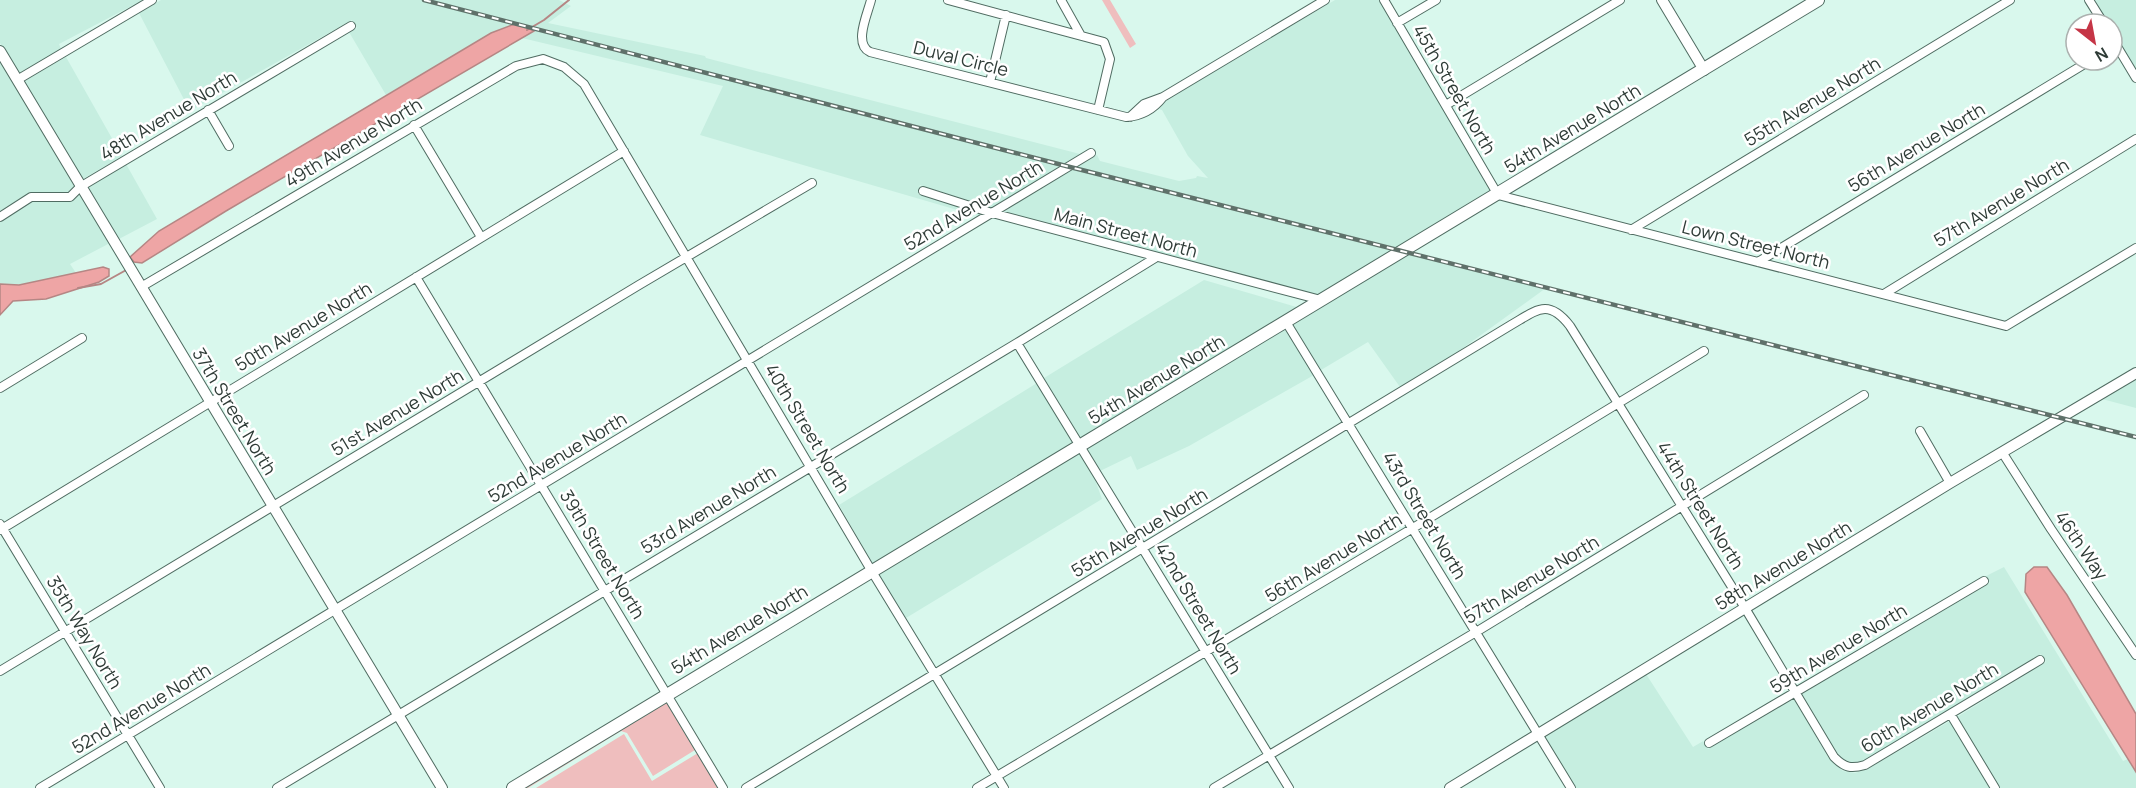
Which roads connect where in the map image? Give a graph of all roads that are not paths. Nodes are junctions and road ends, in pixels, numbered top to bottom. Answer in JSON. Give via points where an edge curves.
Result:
{"nodes":[{"id":1,"x":152,"y":0,"type":"edge"},
{"id":2,"x":871,"y":0,"type":"edge"},
{"id":3,"x":948,"y":0,"type":"edge"},
{"id":4,"x":1061,"y":0,"type":"edge"},
{"id":5,"x":1325,"y":0,"type":"edge"},
{"id":6,"x":1384,"y":0,"type":"edge"},
{"id":7,"x":1436,"y":0,"type":"edge"},
{"id":8,"x":1620,"y":0,"type":"edge"},
{"id":9,"x":1662,"y":0,"type":"edge"},
{"id":10,"x":1818,"y":0,"type":"edge"},
{"id":11,"x":2010,"y":0,"type":"edge"},
{"id":12,"x":960,"y":1,"type":"edge"},
{"id":13,"x":1006,"y":15,"type":"junction"},
{"id":14,"x":1397,"y":23,"type":"junction"},
{"id":15,"x":351,"y":26,"type":"dead end"},
{"id":16,"x":1080,"y":34,"type":"junction"},
{"id":17,"x":0,"y":51,"type":"edge"},
{"id":18,"x":2124,"y":60,"type":"edge"},
{"id":19,"x":1704,"y":70,"type":"junction"},
{"id":20,"x":2071,"y":72,"type":"edge"},
{"id":21,"x":2136,"y":78,"type":"edge"},
{"id":22,"x":17,"y":80,"type":"junction"},
{"id":23,"x":990,"y":82,"type":"junction"},
{"id":24,"x":584,"y":84,"type":"joint"},
{"id":25,"x":1446,"y":105,"type":"junction"},
{"id":26,"x":208,"y":110,"type":"junction"},
{"id":27,"x":1098,"y":110,"type":"junction"},
{"id":28,"x":414,"y":125,"type":"junction"},
{"id":29,"x":2136,"y":139,"type":"edge"},
{"id":30,"x":229,"y":146,"type":"dead end"},
{"id":31,"x":624,"y":151,"type":"junction"},
{"id":32,"x":1091,"y":153,"type":"dead end"},
{"id":33,"x":812,"y":183,"type":"dead end"},
{"id":34,"x":80,"y":187,"type":"junction"},
{"id":35,"x":923,"y":190,"type":"dead end"},
{"id":36,"x":1498,"y":195,"type":"junction"},
{"id":37,"x":992,"y":213,"type":"junction"},
{"id":38,"x":0,"y":217,"type":"edge"},
{"id":39,"x":1631,"y":230,"type":"junction"},
{"id":40,"x":481,"y":237,"type":"junction"},
{"id":41,"x":2136,"y":248,"type":"edge"},
{"id":42,"x":687,"y":256,"type":"junction"},
{"id":43,"x":1155,"y":258,"type":"junction"},
{"id":44,"x":1758,"y":262,"type":"junction"},
{"id":45,"x":416,"y":277,"type":"junction"},
{"id":46,"x":139,"y":284,"type":"junction"},
{"id":47,"x":1884,"y":294,"type":"junction"},
{"id":48,"x":1322,"y":300,"type":"junction"},
{"id":49,"x":1551,"y":308,"type":"joint"},
{"id":50,"x":1286,"y":322,"type":"junction"},
{"id":51,"x":82,"y":338,"type":"dead end"},
{"id":52,"x":1017,"y":343,"type":"junction"},
{"id":53,"x":1704,"y":351,"type":"dead end"},
{"id":54,"x":749,"y":360,"type":"junction"},
{"id":55,"x":2136,"y":373,"type":"edge"},
{"id":56,"x":480,"y":381,"type":"junction"},
{"id":57,"x":0,"y":388,"type":"edge"},
{"id":58,"x":1864,"y":396,"type":"dead end"},
{"id":59,"x":211,"y":401,"type":"junction"},
{"id":60,"x":1619,"y":402,"type":"junction"},
{"id":61,"x":1350,"y":424,"type":"junction"},
{"id":62,"x":1920,"y":431,"type":"dead end"},
{"id":63,"x":1080,"y":445,"type":"junction"},
{"id":64,"x":2002,"y":452,"type":"junction"},
{"id":65,"x":812,"y":466,"type":"junction"},
{"id":66,"x":1950,"y":483,"type":"junction"},
{"id":67,"x":542,"y":485,"type":"junction"},
{"id":68,"x":273,"y":506,"type":"junction"},
{"id":69,"x":1682,"y":506,"type":"junction"},
{"id":70,"x":1,"y":528,"type":"edge"},
{"id":71,"x":1413,"y":528,"type":"junction"},
{"id":72,"x":1143,"y":548,"type":"junction"},
{"id":73,"x":872,"y":570,"type":"junction"},
{"id":74,"x":1984,"y":581,"type":"dead end"},
{"id":75,"x":605,"y":589,"type":"junction"},
{"id":76,"x":1746,"y":608,"type":"junction"},
{"id":77,"x":336,"y":610,"type":"junction"},
{"id":78,"x":65,"y":632,"type":"junction"},
{"id":79,"x":1476,"y":632,"type":"junction"},
{"id":80,"x":1206,"y":651,"type":"junction"},
{"id":81,"x":2136,"y":655,"type":"edge"},
{"id":82,"x":2040,"y":660,"type":"dead end"},
{"id":83,"x":0,"y":671,"type":"edge"},
{"id":84,"x":935,"y":674,"type":"junction"},
{"id":85,"x":1796,"y":693,"type":"junction"},
{"id":86,"x":667,"y":695,"type":"junction"},
{"id":87,"x":398,"y":714,"type":"junction"},
{"id":88,"x":1951,"y":715,"type":"junction"},
{"id":89,"x":128,"y":734,"type":"junction"},
{"id":90,"x":1538,"y":734,"type":"junction"},
{"id":91,"x":1709,"y":744,"type":"dead end"},
{"id":92,"x":1269,"y":755,"type":"junction"},
{"id":93,"x":1834,"y":757,"type":"joint"},
{"id":94,"x":996,"y":776,"type":"junction"},
{"id":95,"x":1454,"y":787,"type":"edge"},
{"id":96,"x":40,"y":788,"type":"edge"},
{"id":97,"x":160,"y":788,"type":"edge"},
{"id":98,"x":277,"y":788,"type":"edge"},
{"id":99,"x":442,"y":788,"type":"edge"},
{"id":100,"x":513,"y":788,"type":"edge"},
{"id":101,"x":723,"y":788,"type":"edge"},
{"id":102,"x":746,"y":788,"type":"edge"},
{"id":103,"x":977,"y":788,"type":"edge"},
{"id":104,"x":1004,"y":788,"type":"edge"},
{"id":105,"x":1214,"y":788,"type":"edge"},
{"id":106,"x":1288,"y":788,"type":"edge"},
{"id":107,"x":1571,"y":788,"type":"edge"},
{"id":108,"x":1995,"y":788,"type":"edge"}],
"edges":[{"from":1,"to":22,"type":"street"},
{"from":2,"to":23,"type":"street","name":"Duval Circle","via":[[862,37],[866,50]]},
{"from":3,"to":12,"type":"street"},
{"from":4,"to":16,"type":"street"},
{"from":5,"to":27,"type":"street","name":"Duval Circle","via":[[1163,97],[1142,115],[1128,117]]},
{"from":6,"to":14,"type":"street","name":"45th Street North"},
{"from":7,"to":14,"type":"street"},
{"from":8,"to":25,"type":"street"},
{"from":9,"to":19,"type":"street"},
{"from":10,"to":19,"type":"main road","name":"54th Avenue North"},
{"from":11,"to":39,"type":"street","name":"55th Avenue North"},
{"from":12,"to":13,"type":"street"},
{"from":13,"to":16,"type":"street"},
{"from":13,"to":23,"type":"street"},
{"from":14,"to":25,"type":"street","name":"45th Street North"},
{"from":15,"to":26,"type":"street","name":"48th Avenue North"},
{"from":16,"to":27,"type":"street","via":[[1104,42],[1110,53]]},
{"from":17,"to":22,"type":"street","name":"37th Street North"},
{"from":18,"to":21,"type":"street"},
{"from":19,"to":36,"type":"main road","name":"54th Avenue North"},
{"from":20,"to":44,"type":"street","name":"56th Avenue North"},
{"from":22,"to":34,"type":"street","name":"37th Street North"},
{"from":23,"to":27,"type":"street","name":"Duval Circle"},
{"from":24,"to":28,"type":"street","name":"49th Avenue North","via":[[564,67],[543,59],[534,61],[516,66]]},
{"from":24,"to":31,"type":"street","name":"40th Street North"},
{"from":25,"to":36,"type":"street","name":"45th Street North"},
{"from":26,"to":30,"type":"street"},
{"from":26,"to":34,"type":"street","name":"48th Avenue North"},
{"from":28,"to":40,"type":"street"},
{"from":28,"to":46,"type":"street","name":"49th Avenue North"},
{"from":29,"to":47,"type":"street","name":"57th Avenue North"},
{"from":31,"to":40,"type":"street","name":"50th Avenue North"},
{"from":31,"to":42,"type":"street","name":"40th Street North"},
{"from":32,"to":37,"type":"street","name":"52nd Avenue North"},
{"from":33,"to":42,"type":"street","name":"51st Avenue North"},
{"from":34,"to":38,"type":"street","name":"48th Avenue North","via":[[70,197],[31,197]]},
{"from":34,"to":46,"type":"street","name":"37th Street North"},
{"from":35,"to":37,"type":"street","name":"Main Street North"},
{"from":36,"to":39,"type":"street","name":"Lown Street North"},
{"from":36,"to":48,"type":"main road","name":"54th Avenue North"},
{"from":37,"to":43,"type":"street","name":"Main Street North"},
{"from":37,"to":54,"type":"street","name":"52nd Avenue North"},
{"from":39,"to":44,"type":"street","name":"Lown Street North"},
{"from":40,"to":45,"type":"street","name":"50th Avenue North"},
{"from":41,"to":47,"type":"street","name":"Lown Street North","via":[[2006,326]]},
{"from":42,"to":54,"type":"street","name":"40th Street North"},
{"from":42,"to":56,"type":"street","name":"51st Avenue North"},
{"from":43,"to":48,"type":"street","name":"Main Street North"},
{"from":43,"to":52,"type":"street","name":"53rd Avenue North"},
{"from":44,"to":47,"type":"street","name":"Lown Street North"},
{"from":45,"to":56,"type":"street","name":"39th Street North"},
{"from":45,"to":59,"type":"street","name":"50th Avenue North"},
{"from":46,"to":59,"type":"street","name":"37th Street North"},
{"from":48,"to":50,"type":"main road","name":"54th Avenue North"},
{"from":49,"to":60,"type":"street","name":"44th Street North","via":[[1570,326]]},
{"from":49,"to":61,"type":"street","name":"55th Avenue North","via":[[1537,310],[1511,325]]},
{"from":50,"to":61,"type":"street","name":"43rd Street North"},
{"from":50,"to":63,"type":"main road","name":"54th Avenue North"},
{"from":51,"to":57,"type":"street"},
{"from":52,"to":63,"type":"street","name":"42nd Street North"},
{"from":52,"to":65,"type":"street","name":"53rd Avenue North"},
{"from":53,"to":60,"type":"street","name":"56th Avenue North"},
{"from":54,"to":65,"type":"street","name":"40th Street North"},
{"from":54,"to":67,"type":"street","name":"52nd Avenue North"},
{"from":55,"to":64,"type":"street","name":"58th Avenue North"},
{"from":56,"to":67,"type":"street","name":"39th Street North"},
{"from":56,"to":68,"type":"street","name":"51st Avenue North"},
{"from":58,"to":69,"type":"street","name":"57th Avenue North"},
{"from":59,"to":68,"type":"street","name":"37th Street North"},
{"from":59,"to":70,"type":"street","name":"50th Avenue North"},
{"from":60,"to":69,"type":"street","name":"44th Street North"},
{"from":60,"to":71,"type":"street","name":"56th Avenue North"},
{"from":61,"to":71,"type":"street","name":"43rd Street North"},
{"from":61,"to":72,"type":"street","name":"55th Avenue North"},
{"from":62,"to":66,"type":"street"},
{"from":63,"to":72,"type":"street","name":"42nd Street North"},
{"from":63,"to":73,"type":"main road","name":"54th Avenue North"},
{"from":64,"to":66,"type":"street","name":"58th Avenue North"},
{"from":64,"to":81,"type":"street","name":"46th Way"},
{"from":65,"to":73,"type":"street","name":"40th Street North"},
{"from":65,"to":75,"type":"street","name":"53rd Avenue North"},
{"from":66,"to":76,"type":"street","name":"58th Avenue North"},
{"from":67,"to":75,"type":"street","name":"39th Street North"},
{"from":67,"to":77,"type":"street","name":"52nd Avenue North"},
{"from":68,"to":77,"type":"street","name":"37th Street North"},
{"from":68,"to":78,"type":"street","name":"51st Avenue North"},
{"from":69,"to":76,"type":"street","name":"44th Street North"},
{"from":69,"to":79,"type":"street","name":"57th Avenue North"},
{"from":70,"to":78,"type":"street","name":"35th Way North"},
{"from":71,"to":79,"type":"street","name":"43rd Street North"},
{"from":71,"to":80,"type":"street","name":"56th Avenue North"},
{"from":72,"to":80,"type":"street","name":"42nd Street North"},
{"from":72,"to":84,"type":"street","name":"55th Avenue North"},
{"from":73,"to":84,"type":"street","name":"40th Street North"},
{"from":73,"to":86,"type":"main road","name":"54th Avenue North"},
{"from":74,"to":85,"type":"street","name":"59th Avenue North"},
{"from":75,"to":86,"type":"street","name":"39th Street North"},
{"from":75,"to":87,"type":"street","name":"53rd Avenue North"},
{"from":76,"to":85,"type":"street","name":"44th Street North"},
{"from":76,"to":90,"type":"street","name":"58th Avenue North"},
{"from":77,"to":87,"type":"street","name":"37th Street North"},
{"from":77,"to":89,"type":"street","name":"52nd Avenue North"},
{"from":78,"to":83,"type":"street","name":"51st Avenue North"},
{"from":78,"to":89,"type":"street","name":"35th Way North"},
{"from":79,"to":90,"type":"street","name":"43rd Street North"},
{"from":79,"to":92,"type":"street","name":"57th Avenue North"},
{"from":80,"to":92,"type":"street","name":"42nd Street North"},
{"from":80,"to":94,"type":"street","name":"56th Avenue North"},
{"from":82,"to":88,"type":"street","name":"60th Avenue North"},
{"from":84,"to":94,"type":"street","name":"40th Street North"},
{"from":84,"to":102,"type":"street","name":"55th Avenue North"},
{"from":85,"to":91,"type":"street","name":"59th Avenue North"},
{"from":85,"to":93,"type":"street","name":"44th Street North"},
{"from":86,"to":100,"type":"main road","name":"54th Avenue North"},
{"from":86,"to":101,"type":"street","name":"39th Street North"},
{"from":87,"to":98,"type":"street","name":"53rd Avenue North"},
{"from":87,"to":99,"type":"street","name":"37th Street North"},
{"from":88,"to":93,"type":"street","name":"60th Avenue North","via":[[1865,765],[1844,767]]},
{"from":88,"to":108,"type":"street"},
{"from":89,"to":96,"type":"street","name":"52nd Avenue North"},
{"from":89,"to":97,"type":"street","name":"35th Way North"},
{"from":90,"to":95,"type":"street","name":"58th Avenue North"},
{"from":90,"to":107,"type":"street","name":"43rd Street North"},
{"from":92,"to":105,"type":"street","name":"57th Avenue North"},
{"from":92,"to":106,"type":"street","name":"42nd Street North"},
{"from":94,"to":103,"type":"street","name":"56th Avenue North"},
{"from":94,"to":104,"type":"street","name":"40th Street North"}]}
